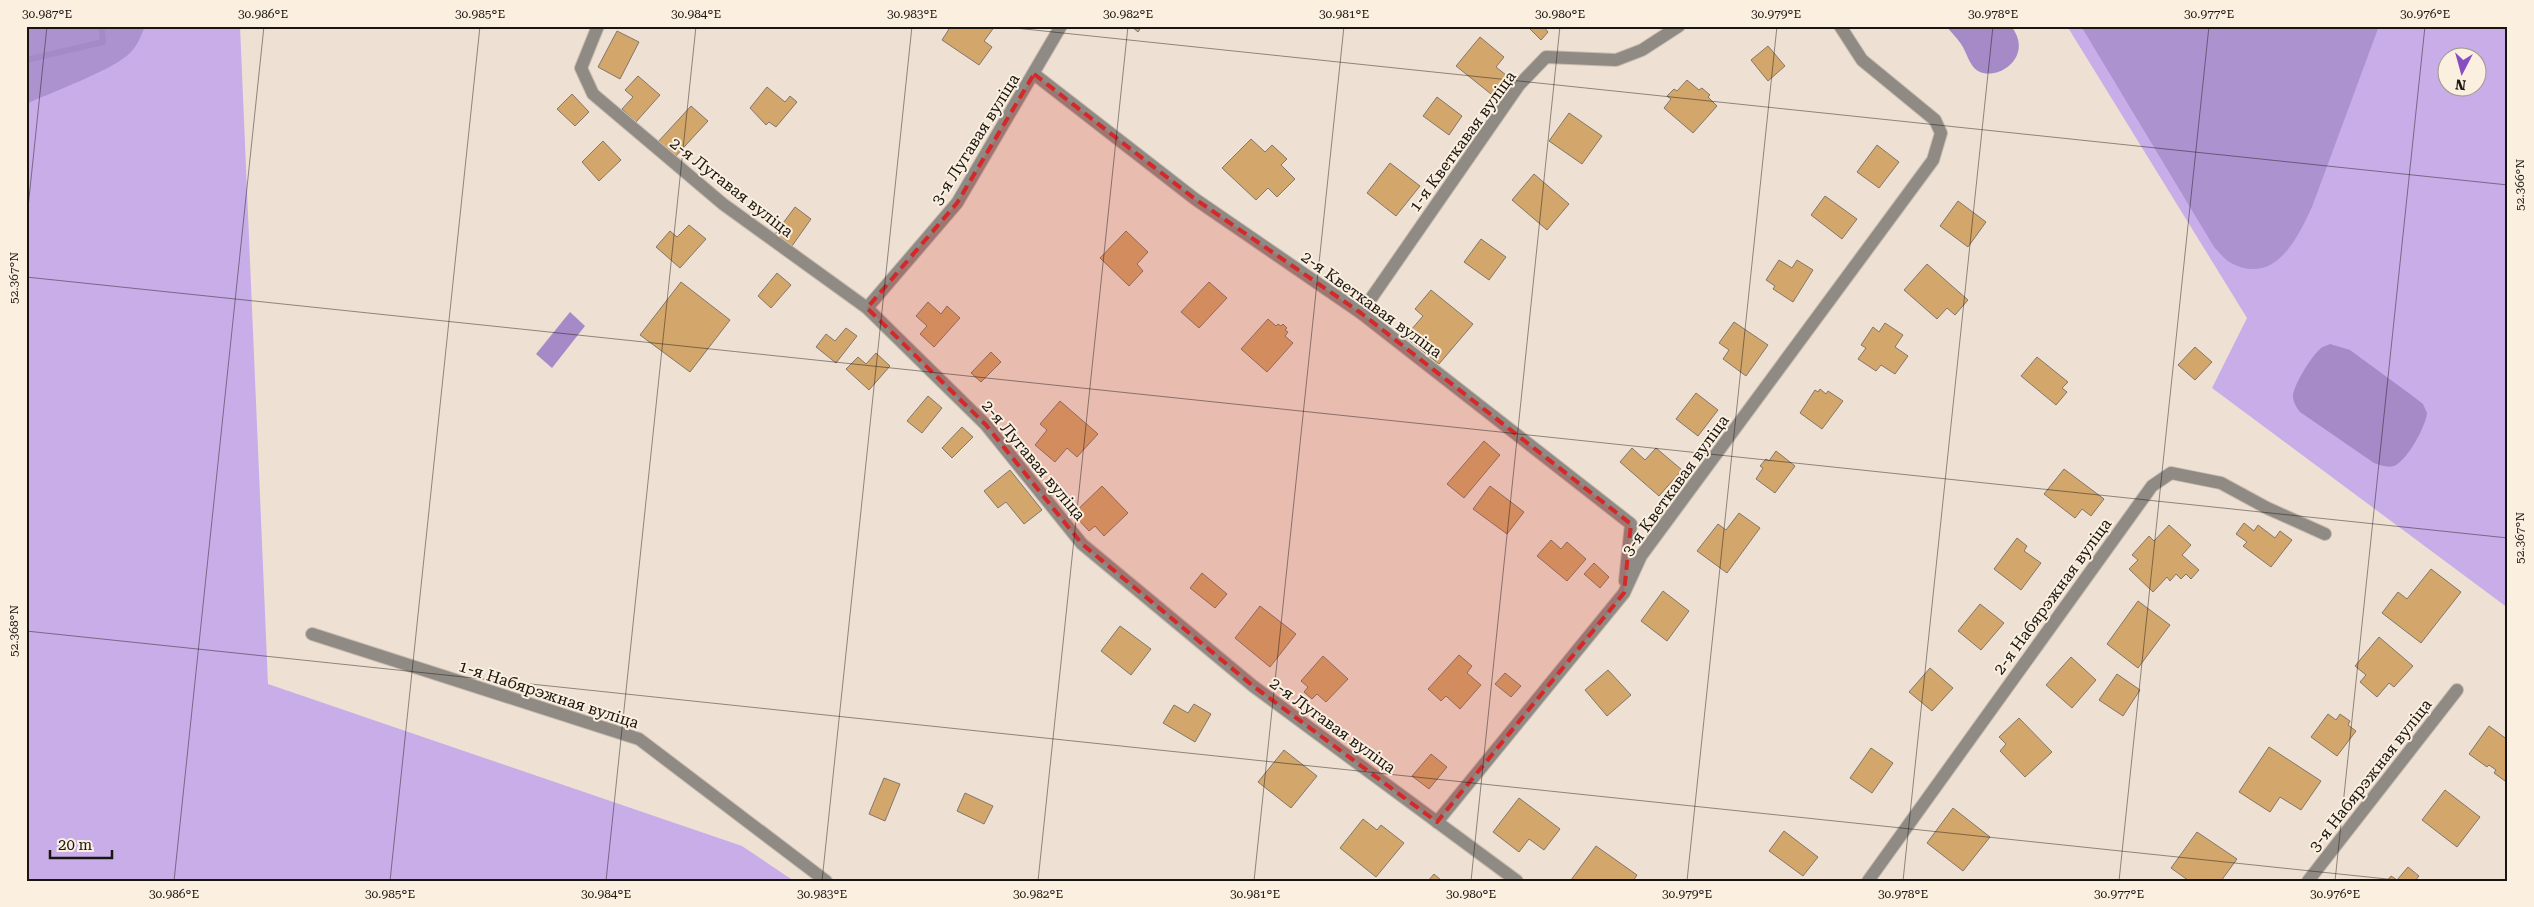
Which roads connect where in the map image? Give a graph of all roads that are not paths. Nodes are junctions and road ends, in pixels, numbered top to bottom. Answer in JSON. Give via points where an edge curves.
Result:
{"nodes":[{"id":1,"x":598,"y":26,"type":"edge"},
{"id":2,"x":1061,"y":26,"type":"edge"},
{"id":3,"x":1679,"y":26,"type":"edge"},
{"id":4,"x":1840,"y":26,"type":"edge"},
{"id":5,"x":1034,"y":74,"type":"junction"},
{"id":6,"x":868,"y":308,"type":"junction"},
{"id":7,"x":1361,"y":313,"type":"junction"},
{"id":8,"x":2326,"y":534,"type":"dead end"},
{"id":9,"x":1624,"y":593,"type":"junction"},
{"id":10,"x":312,"y":634,"type":"dead end"},
{"id":11,"x":2457,"y":690,"type":"dead end"},
{"id":12,"x":1438,"y":822,"type":"junction"},
{"id":13,"x":826,"y":881,"type":"edge"},
{"id":14,"x":1517,"y":881,"type":"edge"},
{"id":15,"x":1868,"y":881,"type":"edge"},
{"id":16,"x":2308,"y":881,"type":"edge"}],
"edges":[{"from":1,"to":6,"type":"street","name":"2-я Лугавая вуліца","via":[[581,68],[593,94],[723,204]]},
{"from":2,"to":5,"type":"street","name":"3-я Лугавая вуліца"},
{"from":3,"to":7,"type":"street","name":"1-я Кветкавая вуліца","via":[[1642,50],[1616,60],[1546,57],[1520,85]]},
{"from":4,"to":9,"type":"street","name":"3-я Кветкавая вуліца","via":[[1862,60],[1935,120],[1941,133],[1934,160],[1640,556]]},
{"from":5,"to":6,"type":"street","name":"3-я Лугавая вуліца","via":[[957,203]]},
{"from":5,"to":7,"type":"street","name":"2-я Кветкавая вуліца","via":[[1195,199]]},
{"from":6,"to":12,"type":"street","name":"2-я Лугавая вуліца","via":[[986,425],[1082,544],[1253,686]]},
{"from":7,"to":9,"type":"street","name":"2-я Кветкавая вуліца","via":[[1631,524]]},
{"from":8,"to":15,"type":"street","name":"2-я Набярэжная вуліца","via":[[2220,483],[2171,473],[2152,486]]},
{"from":9,"to":12,"type":"street","name":"3-я Кветкавая вуліца"},
{"from":10,"to":13,"type":"street","name":"1-я Набярэжная вуліца","via":[[639,739]]},
{"from":11,"to":16,"type":"street","name":"3-я Набярэжная вуліца"},
{"from":12,"to":14,"type":"street","name":"2-я Лугавая вуліца"}]}
